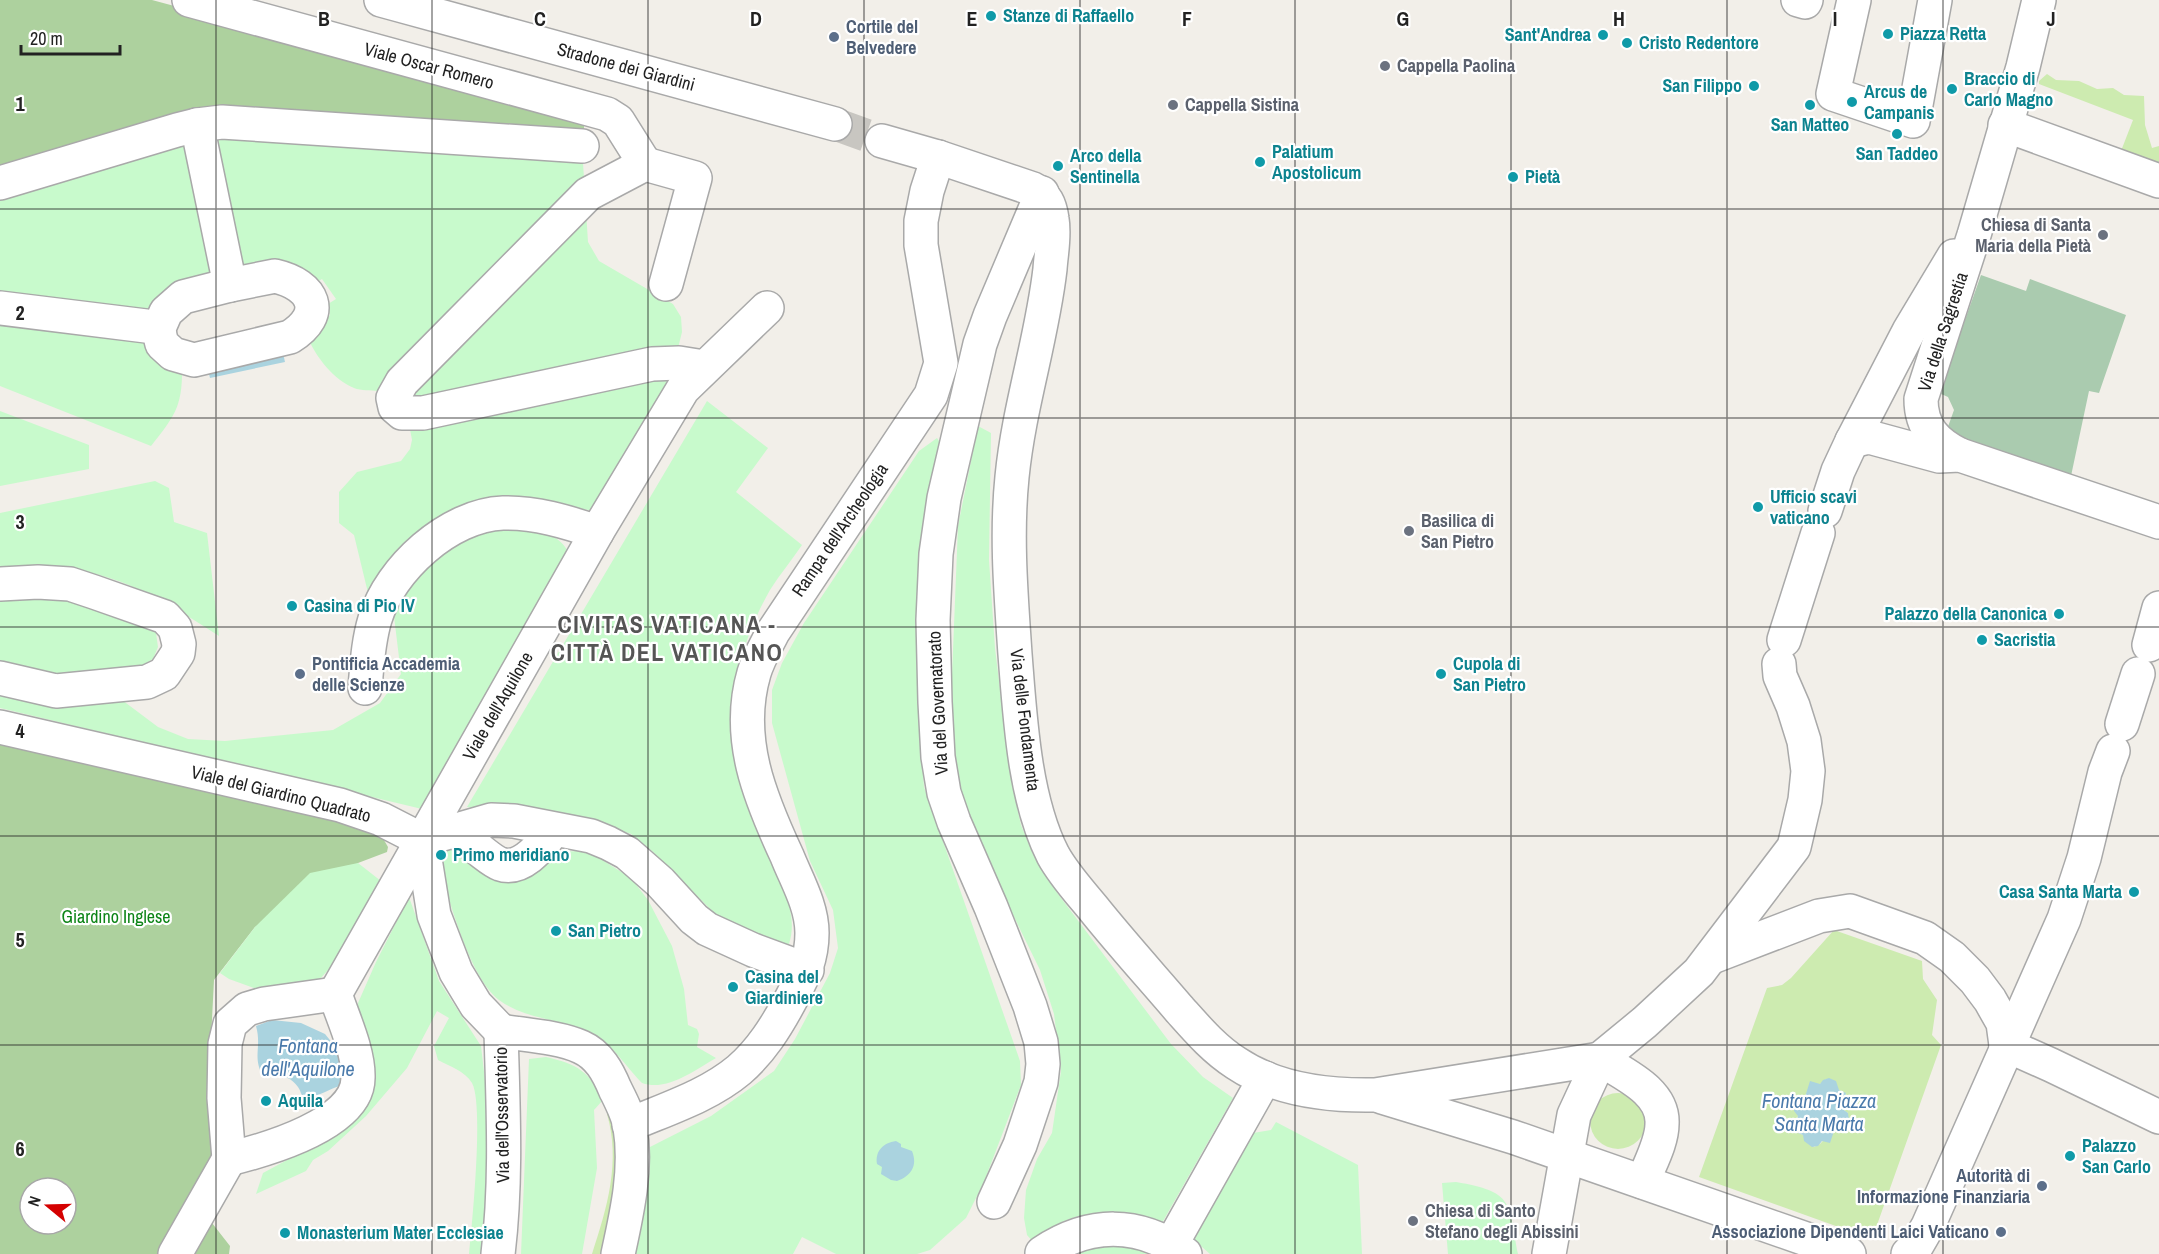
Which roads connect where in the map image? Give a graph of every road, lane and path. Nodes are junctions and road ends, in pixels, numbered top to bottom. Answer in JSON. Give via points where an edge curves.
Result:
{"nodes":[{"id":1,"x":189,"y":0,"type":"edge"},
{"id":2,"x":381,"y":0,"type":"edge"},
{"id":3,"x":1798,"y":0,"type":"edge"},
{"id":4,"x":1806,"y":0,"type":"edge"},
{"id":5,"x":1854,"y":0,"type":"edge"},
{"id":6,"x":1935,"y":0,"type":"edge"},
{"id":7,"x":2039,"y":0,"type":"edge"},
{"id":8,"x":835,"y":124,"type":"tunnel mouth"},
{"id":9,"x":197,"y":125,"type":"junction"},
{"id":10,"x":2005,"y":125,"type":"junction"},
{"id":11,"x":882,"y":141,"type":"tunnel mouth"},
{"id":12,"x":582,"y":146,"type":"dead end"},
{"id":13,"x":938,"y":157,"type":"junction"},
{"id":14,"x":645,"y":164,"type":"junction"},
{"id":15,"x":2159,"y":181,"type":"edge"},
{"id":16,"x":0,"y":183,"type":"edge"},
{"id":17,"x":1042,"y":193,"type":"junction"},
{"id":18,"x":1974,"y":235,"type":"junction"},
{"id":19,"x":231,"y":285,"type":"dead end"},
{"id":20,"x":666,"y":285,"type":"dead end"},
{"id":21,"x":0,"y":308,"type":"edge"},
{"id":22,"x":767,"y":308,"type":"dead end"},
{"id":23,"x":146,"y":326,"type":"dead end"},
{"id":24,"x":693,"y":378,"type":"junction"},
{"id":25,"x":1852,"y":441,"type":"junction"},
{"id":26,"x":1960,"y":456,"type":"junction"},
{"id":27,"x":2159,"y":522,"type":"edge"},
{"id":28,"x":597,"y":532,"type":"junction"},
{"id":29,"x":0,"y":584,"type":"edge"},
{"id":30,"x":2159,"y":608,"type":"edge"},
{"id":31,"x":0,"y":678,"type":"edge"},
{"id":32,"x":364,"y":688,"type":"dead end"},
{"id":33,"x":0,"y":727,"type":"edge"},
{"id":34,"x":454,"y":829,"type":"junction"},
{"id":35,"x":554,"y":830,"type":"junction"},
{"id":36,"x":422,"y":840,"type":"junction"},
{"id":37,"x":1712,"y":957,"type":"junction"},
{"id":38,"x":807,"y":970,"type":"junction"},
{"id":39,"x":335,"y":993,"type":"junction"},
{"id":40,"x":501,"y":1031,"type":"junction"},
{"id":41,"x":2006,"y":1045,"type":"junction"},
{"id":42,"x":1600,"y":1059,"type":"junction"},
{"id":43,"x":1265,"y":1078,"type":"junction"},
{"id":44,"x":1375,"y":1095,"type":"junction"},
{"id":45,"x":2159,"y":1118,"type":"edge"},
{"id":46,"x":630,"y":1125,"type":"junction"},
{"id":47,"x":1567,"y":1156,"type":"junction"},
{"id":48,"x":229,"y":1160,"type":"junction"},
{"id":49,"x":1643,"y":1182,"type":"junction"},
{"id":50,"x":994,"y":1202,"type":"dead end"},
{"id":51,"x":1178,"y":1249,"type":"edge"},
{"id":52,"x":1042,"y":1253,"type":"edge"},
{"id":53,"x":175,"y":1254,"type":"edge"},
{"id":54,"x":498,"y":1254,"type":"edge"},
{"id":55,"x":618,"y":1254,"type":"edge"},
{"id":56,"x":1549,"y":1254,"type":"edge"},
{"id":57,"x":1849,"y":1254,"type":"edge"},
{"id":58,"x":1908,"y":1254,"type":"edge"}],
"edges":[{"from":1,"to":14,"type":"street","name":"Viale Oscar Romero","via":[[607,114],[618,121]]},
{"from":2,"to":8,"type":"street","name":"Stradone dei Giardini"},
{"from":3,"to":4,"type":"street"},
{"from":5,"to":6,"type":"street","via":[[1833,94],[1912,121]]},
{"from":7,"to":10,"type":"street","name":"Via della Sagrestia"},
{"from":9,"to":12,"type":"street","via":[[222,122]]},
{"from":9,"to":16,"type":"street"},
{"from":9,"to":19,"type":"street"},
{"from":10,"to":15,"type":"street"},
{"from":10,"to":18,"type":"street","name":"Via della Sagrestia"},
{"from":11,"to":13,"type":"street"},
{"from":13,"to":17,"type":"street"},
{"from":13,"to":38,"type":"street","name":"Rampa dell'Archeologia","via":[[921,221],[921,245],[941,363],[931,395],[773,632],[754,674],[747,708],[753,769],[810,916],[812,940]]},
{"from":14,"to":20,"type":"street","via":[[695,178]]},
{"from":14,"to":24,"type":"street","via":[[588,194],[402,382],[393,402],[402,413],[423,413],[652,364],[679,363]]},
{"from":17,"to":43,"type":"street","name":"Via delle Fondamenta","via":[[1049,205],[1053,236],[1047,296],[1021,415],[1009,529],[1019,700],[1027,767],[1042,829],[1067,876],[1183,1013],[1236,1064]]},
{"from":17,"to":50,"type":"street","name":"Via del Governatorato","via":[[980,344],[944,498],[936,554],[935,702],[944,793],[1041,1042],[1041,1082],[1020,1145]]},
{"from":18,"to":25,"type":"street","via":[[1950,261]]},
{"from":18,"to":26,"type":"street","name":"Via della Sagrestia","via":[[1921,399],[1921,410],[1931,433],[1943,447]]},
{"from":21,"to":23,"type":"street"},
{"from":22,"to":24,"type":"street","name":"Viale dell'Aquilone"},
{"from":24,"to":28,"type":"street","name":"Viale dell'Aquilone"},
{"from":25,"to":26,"type":"street","via":[[1869,437],[1939,456]]},
{"from":25,"to":37,"type":"street","via":[[1838,471],[1781,652],[1780,676],[1802,734],[1808,771],[1800,827],[1794,847]]},
{"from":26,"to":27,"type":"street"},
{"from":28,"to":32,"type":"street","via":[[512,513],[476,516],[450,529],[402,570],[389,591],[375,618]]},
{"from":28,"to":36,"type":"street","name":"Viale dell'Aquilone"},
{"from":29,"to":31,"type":"street","via":[[70,584],[94,592],[165,617],[175,628],[178,644],[178,654],[164,674],[147,682],[56,691]]},
{"from":30,"to":41,"type":"street","via":[[2105,772],[2064,919]]},
{"from":33,"to":36,"type":"street","name":"Viale del Giardino Quadrato","via":[[340,805],[381,819]]},
{"from":34,"to":35,"type":"street","via":[[490,820]]},
{"from":34,"to":35,"type":"street","via":[[495,862],[507,866],[530,856]]},
{"from":34,"to":36,"type":"street"},
{"from":35,"to":38,"type":"street","via":[[578,833],[627,853],[707,929]]},
{"from":36,"to":39,"type":"street","name":"Viale dell'Aquilone"},
{"from":36,"to":40,"type":"street","via":[[434,915],[456,972],[476,1005]]},
{"from":37,"to":41,"type":"street","via":[[1810,919],[1850,911],[1925,938],[1952,957],[1990,1000],[2003,1023]]},
{"from":37,"to":42,"type":"street"},
{"from":38,"to":46,"type":"street","name":"Rampa dell'Archeologia","via":[[779,1022],[738,1071],[705,1092]]},
{"from":39,"to":48,"type":"street","via":[[247,1009],[230,1024],[225,1044],[224,1098]]},
{"from":39,"to":48,"type":"street","via":[[357,1061],[354,1097],[327,1120],[298,1136],[267,1150]]},
{"from":40,"to":46,"type":"street","name":"Via dell'Osservatorio","via":[[567,1043],[592,1054],[610,1076]]},
{"from":40,"to":54,"type":"street","name":"Via dell'Osservatorio","via":[[505,1156]]},
{"from":41,"to":45,"type":"street"},
{"from":41,"to":58,"type":"street","via":[[1928,1226]]},
{"from":42,"to":44,"type":"street"},
{"from":42,"to":47,"type":"street","via":[[1574,1115]]},
{"from":42,"to":49,"type":"street","via":[[1651,1094],[1661,1111],[1659,1137]]},
{"from":43,"to":44,"type":"street","name":"Via delle Fondamenta","via":[[1305,1090]]},
{"from":43,"to":51,"type":"street"},
{"from":44,"to":47,"type":"street"},
{"from":46,"to":55,"type":"street","name":"Via dell'Osservatorio","via":[[631,1177]]},
{"from":47,"to":49,"type":"street"},
{"from":47,"to":56,"type":"street"},
{"from":48,"to":53,"type":"street"},
{"from":49,"to":57,"type":"street"},
{"from":51,"to":52,"type":"street","via":[[1141,1233],[1112,1229],[1076,1235]]}]}
